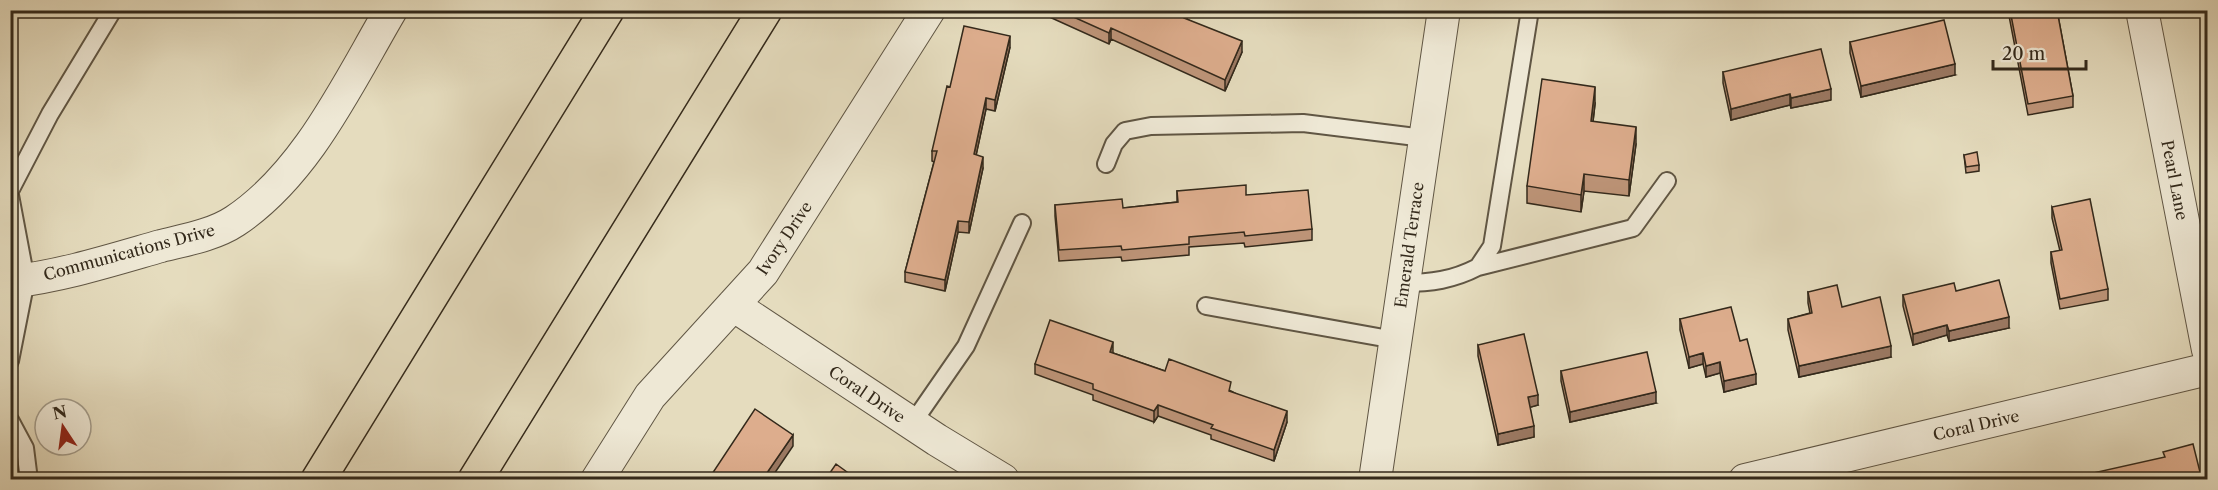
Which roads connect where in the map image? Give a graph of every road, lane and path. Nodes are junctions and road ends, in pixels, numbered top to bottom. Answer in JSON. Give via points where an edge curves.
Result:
{"nodes":[{"id":1,"x":113,"y":10,"type":"edge"},
{"id":2,"x":392,"y":10,"type":"edge"},
{"id":3,"x":595,"y":10,"type":"edge"},
{"id":4,"x":607,"y":10,"type":"edge"},
{"id":5,"x":765,"y":10,"type":"edge"},
{"id":6,"x":929,"y":10,"type":"edge"},
{"id":7,"x":1444,"y":10,"type":"edge"},
{"id":8,"x":1530,"y":10,"type":"edge"},
{"id":9,"x":2142,"y":10,"type":"edge"},
{"id":10,"x":1424,"y":138,"type":"junction"},
{"id":11,"x":1106,"y":164,"type":"dead end"},
{"id":12,"x":503,"y":181,"type":"junction"},
{"id":13,"x":1667,"y":181,"type":"dead end"},
{"id":14,"x":10,"y":193,"type":"edge"},
{"id":15,"x":1022,"y":223,"type":"dead end"},
{"id":16,"x":1478,"y":267,"type":"junction"},
{"id":17,"x":18,"y":281,"type":"edge"},
{"id":18,"x":1403,"y":284,"type":"junction"},
{"id":19,"x":733,"y":305,"type":"junction"},
{"id":20,"x":1206,"y":306,"type":"dead end"},
{"id":21,"x":1395,"y":340,"type":"junction"},
{"id":22,"x":2208,"y":350,"type":"edge"},
{"id":23,"x":10,"y":361,"type":"edge"},
{"id":24,"x":2208,"y":369,"type":"edge"},
{"id":25,"x":10,"y":420,"type":"edge"},
{"id":26,"x":912,"y":424,"type":"junction"},
{"id":27,"x":1842,"y":468,"type":"edge"},
{"id":28,"x":29,"y":480,"type":"edge"},
{"id":29,"x":318,"y":480,"type":"edge"},
{"id":30,"x":475,"y":480,"type":"edge"},
{"id":31,"x":597,"y":480,"type":"edge"},
{"id":32,"x":1004,"y":480,"type":"edge"},
{"id":33,"x":1375,"y":480,"type":"edge"},
{"id":34,"x":1745,"y":480,"type":"edge"}],
"edges":[{"from":1,"to":14,"type":"lane","via":[[50,114]]},
{"from":2,"to":17,"type":"street","name":"Communications Drive","via":[[311,142],[280,182],[234,222],[195,237]]},
{"from":3,"to":12,"type":"highway"},
{"from":4,"to":12,"type":"highway"},
{"from":5,"to":30,"type":"highway"},
{"from":6,"to":19,"type":"street","name":"Ivory Drive","via":[[763,272]]},
{"from":7,"to":10,"type":"street","name":"Emerald Terrace"},
{"from":8,"to":16,"type":"lane","via":[[1492,246]]},
{"from":9,"to":22,"type":"street","name":"Pearl Lane"},
{"from":10,"to":11,"type":"lane","via":[[1303,123],[1151,126],[1125,131],[1114,144]]},
{"from":10,"to":18,"type":"street","name":"Emerald Terrace"},
{"from":12,"to":29,"type":"highway"},
{"from":13,"to":16,"type":"lane","via":[[1633,228]]},
{"from":14,"to":17,"type":"lane"},
{"from":15,"to":26,"type":"lane","via":[[966,346]]},
{"from":16,"to":18,"type":"lane","via":[[1458,278]]},
{"from":17,"to":23,"type":"lane"},
{"from":18,"to":21,"type":"street","name":"Emerald Terrace"},
{"from":19,"to":26,"type":"street","name":"Coral Drive"},
{"from":19,"to":31,"type":"street","name":"Ivory Drive","via":[[651,396]]},
{"from":20,"to":21,"type":"lane"},
{"from":21,"to":33,"type":"street","name":"Emerald Terrace"},
{"from":24,"to":27,"type":"street","name":"Coral Drive"},
{"from":25,"to":28,"type":"lane","via":[[25,448]]},
{"from":26,"to":32,"type":"street","name":"Coral Drive"},
{"from":27,"to":34,"type":"street","name":"Coral Drive"}]}
